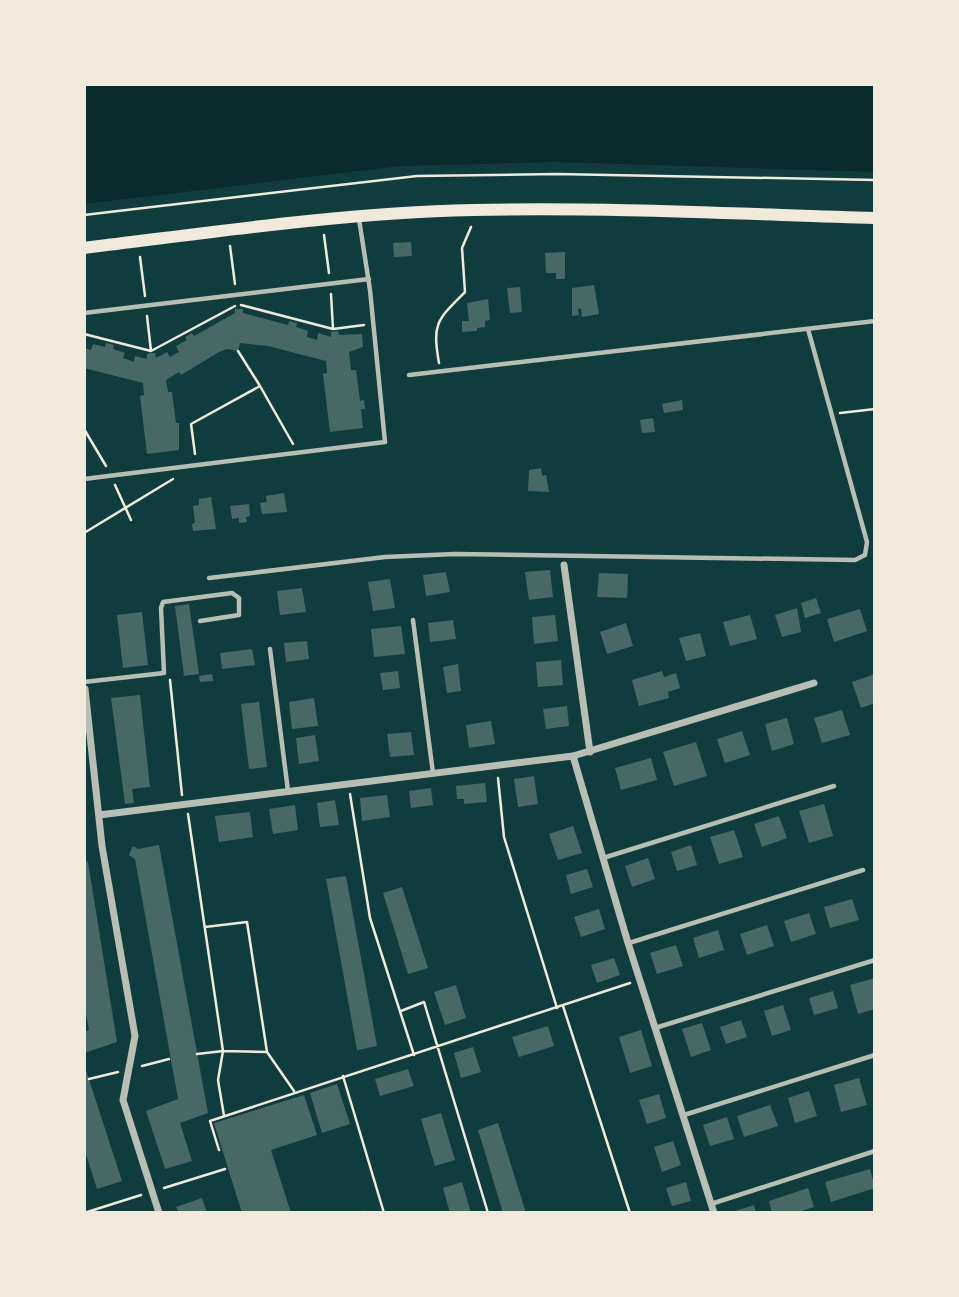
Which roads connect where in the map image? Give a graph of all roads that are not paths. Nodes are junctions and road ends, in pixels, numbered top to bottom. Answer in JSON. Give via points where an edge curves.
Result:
{"nodes":[{"id":1,"x":358,"y":216,"type":"junction"},
{"id":2,"x":875,"y":218,"type":"edge"},
{"id":3,"x":84,"y":248,"type":"edge"},
{"id":4,"x":369,"y":279,"type":"junction"},
{"id":5,"x":84,"y":313,"type":"edge"},
{"id":6,"x":875,"y":321,"type":"edge"},
{"id":7,"x":808,"y":329,"type":"junction"},
{"id":8,"x":409,"y":375,"type":"dead end"},
{"id":9,"x":84,"y":479,"type":"edge"},
{"id":10,"x":564,"y":554,"type":"junction"},
{"id":11,"x":564,"y":565,"type":"joint"},
{"id":12,"x":209,"y":578,"type":"dead end"},
{"id":13,"x":413,"y":620,"type":"dead end"},
{"id":14,"x":200,"y":621,"type":"dead end"},
{"id":15,"x":270,"y":649,"type":"dead end"},
{"id":16,"x":84,"y":682,"type":"edge"},
{"id":17,"x":814,"y":683,"type":"dead end"},
{"id":18,"x":85,"y":689,"type":"edge"},
{"id":19,"x":590,"y":752,"type":"junction"},
{"id":20,"x":88,"y":756,"type":"edge"},
{"id":21,"x":573,"y":756,"type":"junction"},
{"id":22,"x":433,"y":773,"type":"junction"},
{"id":23,"x":834,"y":786,"type":"dead end"},
{"id":24,"x":288,"y":791,"type":"junction"},
{"id":25,"x":99,"y":815,"type":"junction"},
{"id":26,"x":602,"y":858,"type":"junction"},
{"id":27,"x":863,"y":870,"type":"dead end"},
{"id":28,"x":628,"y":943,"type":"junction"},
{"id":29,"x":875,"y":960,"type":"edge"},
{"id":30,"x":655,"y":1028,"type":"junction"},
{"id":31,"x":875,"y":1055,"type":"edge"},
{"id":32,"x":684,"y":1115,"type":"junction"},
{"id":33,"x":875,"y":1151,"type":"edge"},
{"id":34,"x":711,"y":1204,"type":"junction"},
{"id":35,"x":159,"y":1213,"type":"edge"},
{"id":36,"x":714,"y":1213,"type":"edge"}],
"edges":[{"from":1,"to":2,"type":"main road","via":[[556,209]]},
{"from":1,"to":3,"type":"main road"},
{"from":1,"to":4,"type":"lane"},
{"from":4,"to":5,"type":"lane"},
{"from":4,"to":9,"type":"lane","via":[[385,442]]},
{"from":6,"to":7,"type":"lane"},
{"from":7,"to":8,"type":"lane"},
{"from":7,"to":10,"type":"lane","via":[[867,542],[865,555],[855,560]]},
{"from":10,"to":11,"type":"lane"},
{"from":10,"to":12,"type":"lane","via":[[385,557]]},
{"from":11,"to":19,"type":"street"},
{"from":13,"to":22,"type":"lane"},
{"from":14,"to":16,"type":"lane","via":[[239,615],[239,598],[232,593],[163,602],[164,673]]},
{"from":15,"to":24,"type":"lane"},
{"from":17,"to":19,"type":"street"},
{"from":18,"to":20,"type":"street"},
{"from":19,"to":21,"type":"street"},
{"from":20,"to":25,"type":"street"},
{"from":21,"to":22,"type":"street"},
{"from":21,"to":26,"type":"street"},
{"from":22,"to":24,"type":"street"},
{"from":23,"to":26,"type":"lane"},
{"from":24,"to":25,"type":"street"},
{"from":25,"to":35,"type":"street","via":[[135,1036],[123,1100]]},
{"from":26,"to":28,"type":"street"},
{"from":27,"to":28,"type":"lane"},
{"from":28,"to":30,"type":"street"},
{"from":29,"to":30,"type":"lane"},
{"from":30,"to":32,"type":"street"},
{"from":31,"to":32,"type":"lane"},
{"from":32,"to":34,"type":"street"},
{"from":33,"to":34,"type":"lane"},
{"from":34,"to":36,"type":"street"}]}
